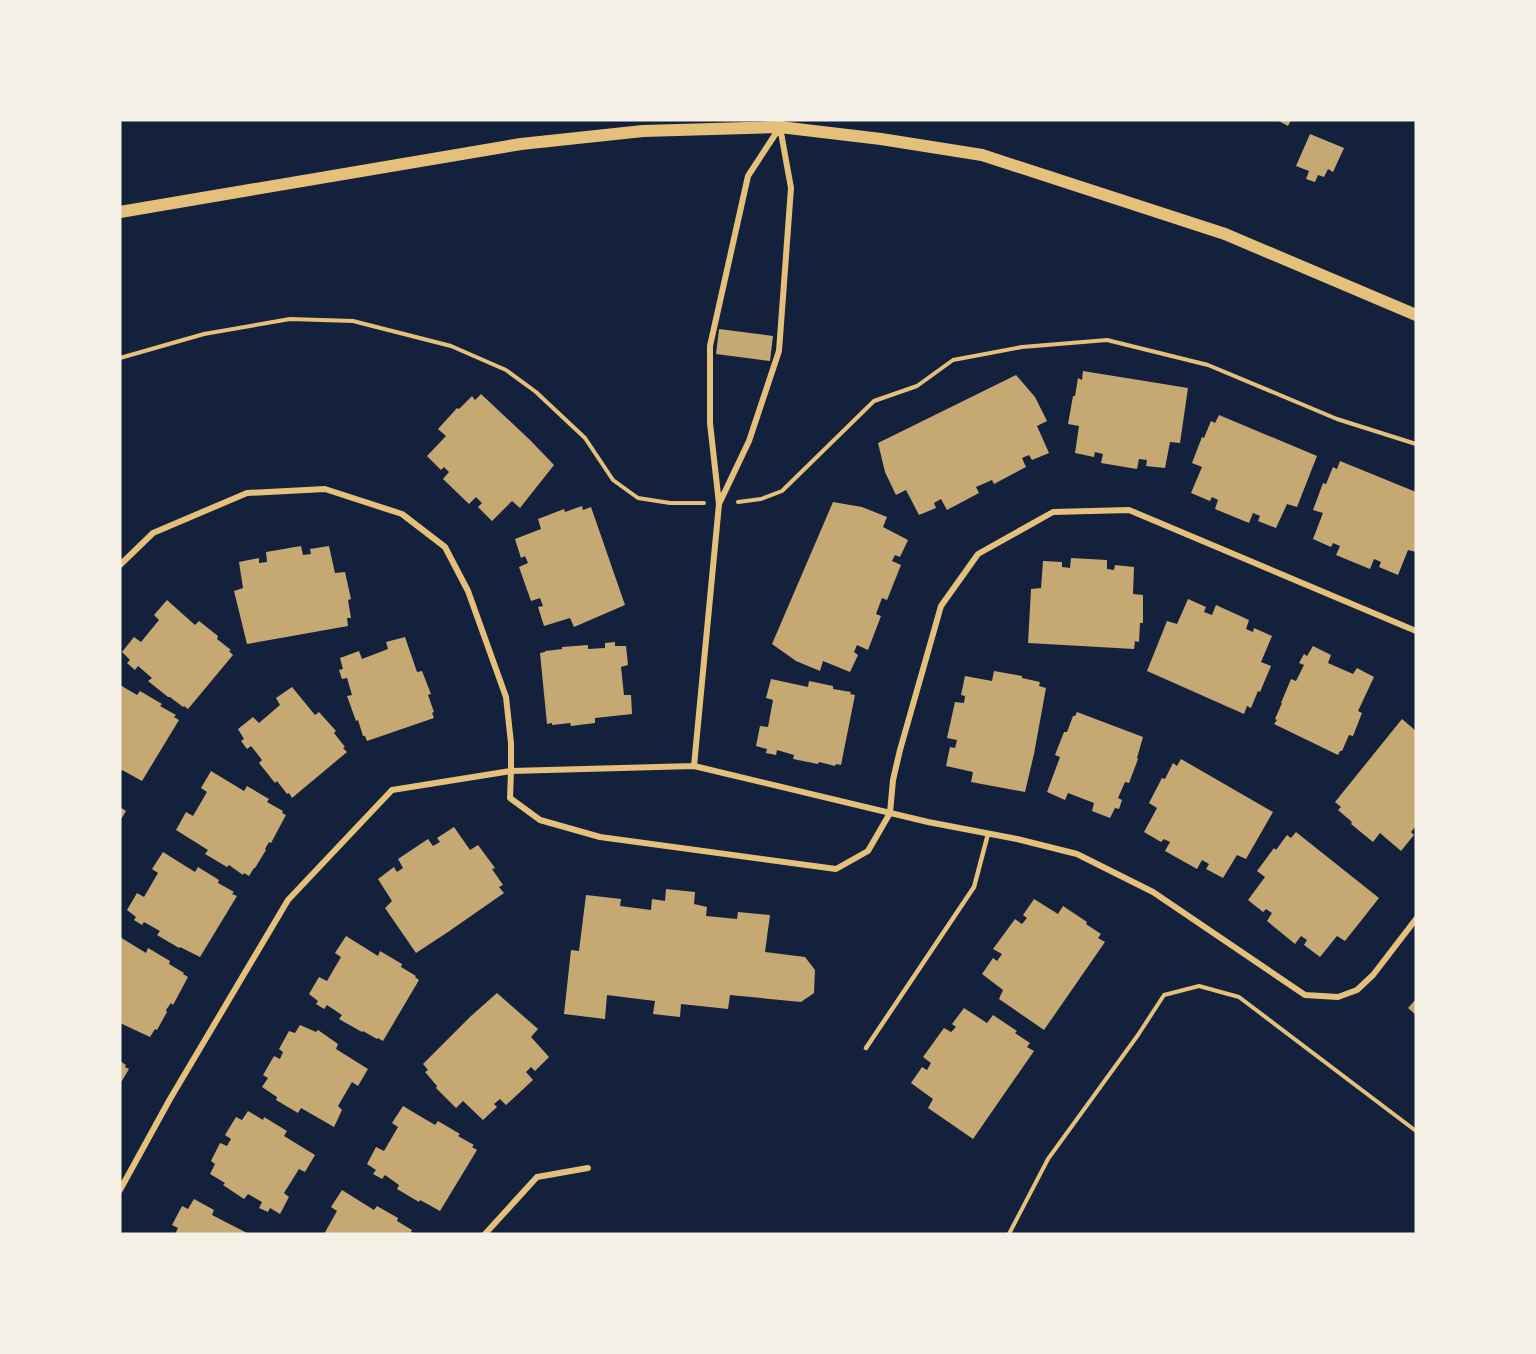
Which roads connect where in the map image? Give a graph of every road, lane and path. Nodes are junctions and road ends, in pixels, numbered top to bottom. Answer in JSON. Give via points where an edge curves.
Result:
{"nodes":[{"id":1,"x":781,"y":123,"type":"edge"},
{"id":2,"x":120,"y":212,"type":"edge"},
{"id":3,"x":1416,"y":315,"type":"edge"},
{"id":4,"x":120,"y":358,"type":"edge"},
{"id":5,"x":1416,"y":444,"type":"edge"},
{"id":6,"x":761,"y":499,"type":"dead end"},
{"id":7,"x":710,"y":502,"type":"dead end"},
{"id":8,"x":719,"y":504,"type":"junction"},
{"id":9,"x":120,"y":565,"type":"edge"},
{"id":10,"x":1416,"y":631,"type":"edge"},
{"id":11,"x":694,"y":766,"type":"junction"},
{"id":12,"x":511,"y":771,"type":"junction"},
{"id":13,"x":890,"y":813,"type":"junction"},
{"id":14,"x":988,"y":834,"type":"junction"},
{"id":15,"x":1416,"y":919,"type":"edge"},
{"id":16,"x":866,"y":1047,"type":"dead end"},
{"id":17,"x":1416,"y":1131,"type":"edge"},
{"id":18,"x":588,"y":1168,"type":"dead end"},
{"id":19,"x":120,"y":1190,"type":"edge"},
{"id":20,"x":486,"y":1234,"type":"edge"},
{"id":21,"x":1009,"y":1234,"type":"edge"}],
"edges":[{"from":1,"to":2,"type":"main road","via":[[521,144]]},
{"from":1,"to":3,"type":"main road","via":[[982,155],[1225,234]]},
{"from":1,"to":8,"type":"street","via":[[791,188],[779,351],[749,441]]},
{"from":1,"to":8,"type":"street","via":[[748,176],[710,346],[710,423]]},
{"from":4,"to":7,"type":"path","via":[[204,334],[290,319],[353,321],[451,346],[506,370],[585,438],[613,480],[638,498],[670,503]]},
{"from":5,"to":6,"type":"path","via":[[1337,418],[1208,365],[1107,340],[1043,345],[953,360],[917,386],[874,401],[782,491]]},
{"from":8,"to":11,"type":"street"},
{"from":9,"to":12,"type":"street","via":[[153,533],[247,492],[325,489],[402,514],[445,547],[468,591],[506,697]]},
{"from":10,"to":13,"type":"street","via":[[1129,510],[1053,512],[978,555],[941,606],[900,750]]},
{"from":11,"to":12,"type":"street"},
{"from":11,"to":13,"type":"street"},
{"from":12,"to":13,"type":"street","via":[[510,798],[540,820],[600,837],[836,868],[868,851]]},
{"from":12,"to":19,"type":"street","via":[[392,790],[288,900]]},
{"from":13,"to":14,"type":"street"},
{"from":14,"to":15,"type":"street","via":[[1077,854],[1153,892],[1305,995],[1338,997],[1357,990]]},
{"from":14,"to":16,"type":"lane","via":[[974,886]]},
{"from":17,"to":21,"type":"path","via":[[1239,997],[1198,986],[1164,995],[1048,1159]]},
{"from":18,"to":20,"type":"street","via":[[537,1177]]}]}
